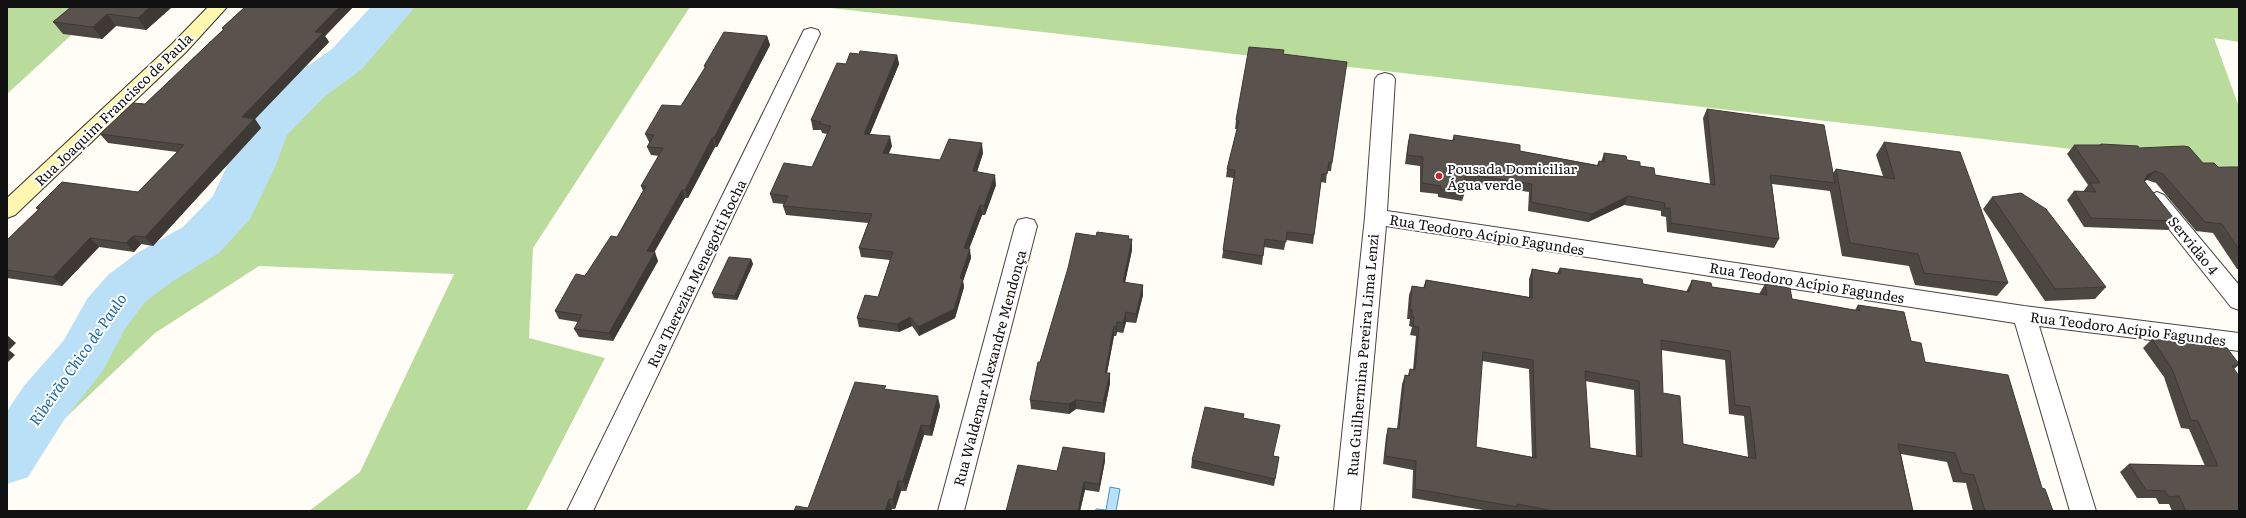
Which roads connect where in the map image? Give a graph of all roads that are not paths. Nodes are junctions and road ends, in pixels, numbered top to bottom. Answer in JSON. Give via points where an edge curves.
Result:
{"nodes":[{"id":1,"x":218,"y":7,"type":"edge"},
{"id":2,"x":811,"y":34,"type":"dead end"},
{"id":3,"x":1385,"y":79,"type":"dead end"},
{"id":4,"x":2148,"y":189,"type":"edge"},
{"id":5,"x":7,"y":210,"type":"edge"},
{"id":6,"x":1376,"y":217,"type":"junction"},
{"id":7,"x":1026,"y":226,"type":"dead end"},
{"id":8,"x":2239,"y":302,"type":"edge"},
{"id":9,"x":2024,"y":315,"type":"junction"},
{"id":10,"x":2229,"y":340,"type":"edge"},
{"id":11,"x":2239,"y":365,"type":"edge"},
{"id":12,"x":580,"y":511,"type":"edge"},
{"id":13,"x":951,"y":511,"type":"edge"},
{"id":14,"x":1347,"y":511,"type":"edge"},
{"id":15,"x":2083,"y":511,"type":"edge"}],
"edges":[{"from":1,"to":5,"type":"main road","name":"Rua Joaquim Francisco de Paula","via":[[179,48]]},
{"from":2,"to":12,"type":"street","name":"Rua Therezita Menegotti Rocha"},
{"from":3,"to":6,"type":"street","name":"Rua Guilhermina Pereira Lima Lenzi"},
{"from":4,"to":8,"type":"street","name":"Servidão 4"},
{"from":6,"to":9,"type":"street","name":"Rua Teodoro Acípio Fagundes"},
{"from":6,"to":14,"type":"street","name":"Rua Guilhermina Pereira Lima Lenzi"},
{"from":7,"to":13,"type":"street","name":"Rua Waldemar Alexandre Mendonça"},
{"from":9,"to":10,"type":"street","name":"Rua Teodoro Acípio Fagundes"},
{"from":9,"to":15,"type":"street"},
{"from":10,"to":11,"type":"street"}]}
